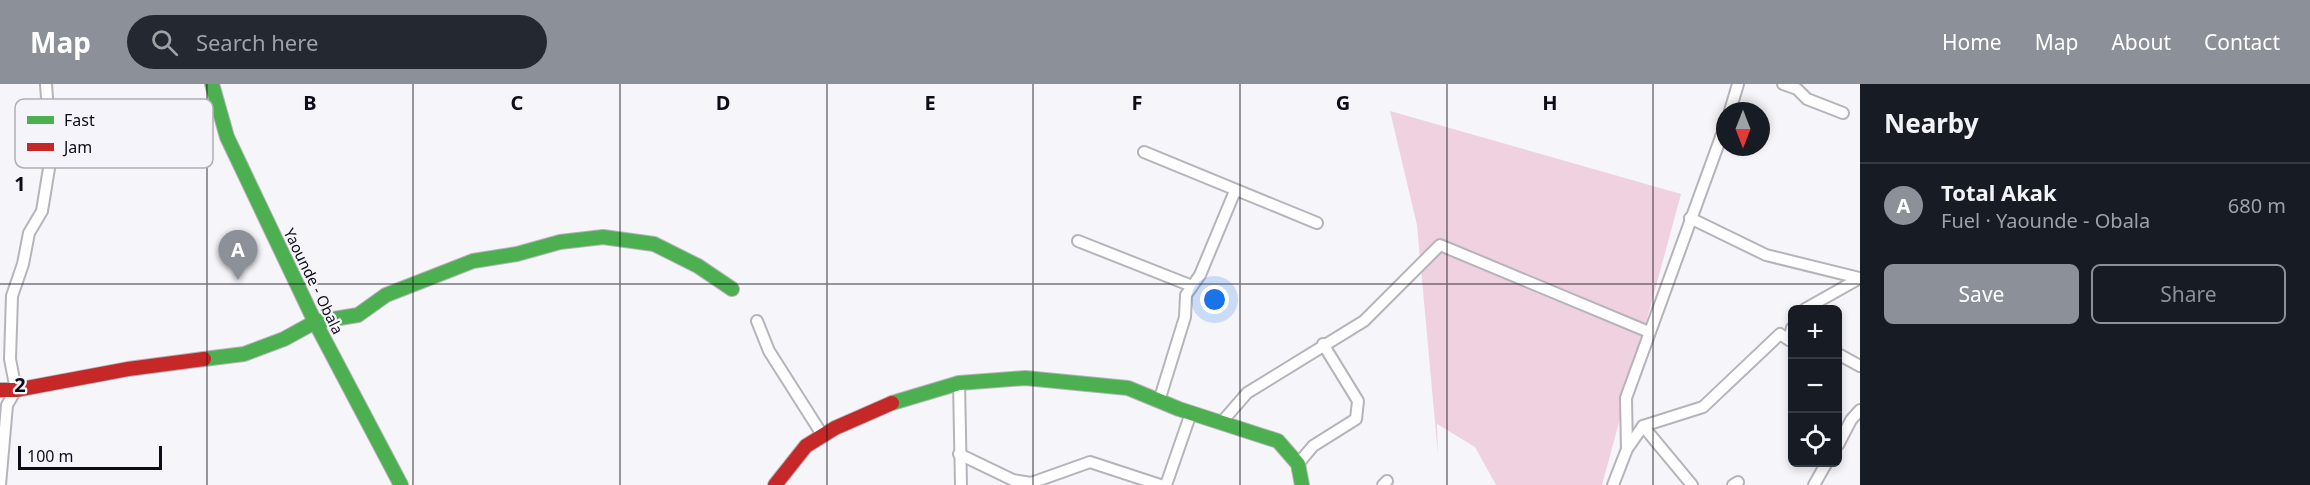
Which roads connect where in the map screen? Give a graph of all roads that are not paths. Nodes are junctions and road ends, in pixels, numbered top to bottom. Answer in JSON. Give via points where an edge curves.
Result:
{"nodes":[{"id":1,"x":46,"y":84,"type":"edge"},
{"id":2,"x":212,"y":84,"type":"edge"},
{"id":3,"x":1738,"y":84,"type":"edge"},
{"id":4,"x":1783,"y":84,"type":"edge"},
{"id":5,"x":47,"y":99,"type":"edge"},
{"id":6,"x":1733,"y":102,"type":"edge"},
{"id":7,"x":1843,"y":112,"type":"dead end"},
{"id":8,"x":1716,"y":150,"type":"edge"},
{"id":9,"x":1144,"y":152,"type":"dead end"},
{"id":10,"x":49,"y":168,"type":"edge"},
{"id":11,"x":1235,"y":192,"type":"junction"},
{"id":12,"x":1690,"y":218,"type":"junction"},
{"id":13,"x":1317,"y":223,"type":"dead end"},
{"id":14,"x":1078,"y":241,"type":"dead end"},
{"id":15,"x":1860,"y":278,"type":"edge"},
{"id":16,"x":1192,"y":286,"type":"junction"},
{"id":17,"x":732,"y":289,"type":"dead end"},
{"id":18,"x":1812,"y":305,"type":"edge"},
{"id":19,"x":757,"y":321,"type":"dead end"},
{"id":20,"x":315,"y":322,"type":"junction"},
{"id":21,"x":1649,"y":332,"type":"junction"},
{"id":22,"x":1788,"y":338,"type":"edge"},
{"id":23,"x":1323,"y":344,"type":"junction"},
{"id":24,"x":1842,"y":356,"type":"edge"},
{"id":25,"x":1860,"y":366,"type":"edge"},
{"id":26,"x":959,"y":383,"type":"junction"},
{"id":27,"x":0,"y":390,"type":"edge"},
{"id":28,"x":16,"y":390,"type":"junction"},
{"id":29,"x":1159,"y":401,"type":"junction"},
{"id":30,"x":1860,"y":410,"type":"edge"},
{"id":31,"x":1191,"y":413,"type":"junction"},
{"id":32,"x":1221,"y":423,"type":"junction"},
{"id":33,"x":1643,"y":426,"type":"junction"},
{"id":34,"x":823,"y":436,"type":"junction"},
{"id":35,"x":1842,"y":437,"type":"edge"},
{"id":36,"x":1627,"y":449,"type":"junction"},
{"id":37,"x":959,"y":454,"type":"junction"},
{"id":38,"x":1298,"y":464,"type":"junction"},
{"id":39,"x":1824,"y":467,"type":"edge"},
{"id":40,"x":0,"y":485,"type":"edge"},
{"id":41,"x":401,"y":485,"type":"edge"},
{"id":42,"x":775,"y":485,"type":"edge"},
{"id":43,"x":961,"y":485,"type":"edge"},
{"id":44,"x":1160,"y":485,"type":"edge"},
{"id":45,"x":1166,"y":485,"type":"edge"},
{"id":46,"x":1302,"y":485,"type":"edge"},
{"id":47,"x":1613,"y":485,"type":"edge"},
{"id":48,"x":1692,"y":485,"type":"edge"},
{"id":49,"x":1814,"y":485,"type":"edge"}],
"edges":[{"from":1,"to":5,"type":"street"},
{"from":2,"to":20,"type":"main road","name":"Yaounde - Obala","via":[[227,137]]},
{"from":3,"to":6,"type":"street"},
{"from":4,"to":7,"type":"street","via":[[1797,89],[1807,99]]},
{"from":8,"to":12,"type":"street"},
{"from":9,"to":11,"type":"street"},
{"from":10,"to":28,"type":"street","via":[[42,211],[29,233],[12,296],[10,359]]},
{"from":11,"to":13,"type":"street"},
{"from":11,"to":16,"type":"street"},
{"from":12,"to":15,"type":"street","via":[[1766,255]]},
{"from":12,"to":21,"type":"street"},
{"from":14,"to":16,"type":"street"},
{"from":15,"to":18,"type":"street"},
{"from":16,"to":29,"type":"street","via":[[1185,295],[1185,317]]},
{"from":17,"to":20,"type":"main road","via":[[654,244],[593,238],[472,261],[386,295],[358,315]]},
{"from":19,"to":34,"type":"street","via":[[769,351]]},
{"from":20,"to":28,"type":"main road","via":[[244,354],[128,369]]},
{"from":20,"to":41,"type":"main road","name":"Yaounde - Obala"},
{"from":21,"to":23,"type":"street","via":[[1440,245],[1364,321]]},
{"from":21,"to":36,"type":"street","via":[[1626,398]]},
{"from":22,"to":33,"type":"street","via":[[1780,334],[1703,407]]},
{"from":23,"to":32,"type":"street","via":[[1247,393]]},
{"from":23,"to":38,"type":"street","via":[[1358,401],[1356,419],[1313,446]]},
{"from":24,"to":25,"type":"street"},
{"from":26,"to":29,"type":"main road","via":[[1025,378],[1128,388]]},
{"from":26,"to":34,"type":"main road","via":[[897,400]]},
{"from":26,"to":37,"type":"street"},
{"from":27,"to":28,"type":"main road"},
{"from":28,"to":40,"type":"street","via":[[7,405]]},
{"from":29,"to":31,"type":"main road"},
{"from":30,"to":35,"type":"street"},
{"from":31,"to":32,"type":"main road"},
{"from":31,"to":45,"type":"street"},
{"from":32,"to":38,"type":"main road","via":[[1278,441]]},
{"from":33,"to":36,"type":"street"},
{"from":33,"to":48,"type":"street"},
{"from":34,"to":42,"type":"main road","via":[[806,446]]},
{"from":36,"to":47,"type":"street"},
{"from":37,"to":43,"type":"street"},
{"from":37,"to":44,"type":"street","via":[[1013,480],[1031,483],[1090,462]]},
{"from":38,"to":46,"type":"main road"},
{"from":39,"to":49,"type":"street"}]}
